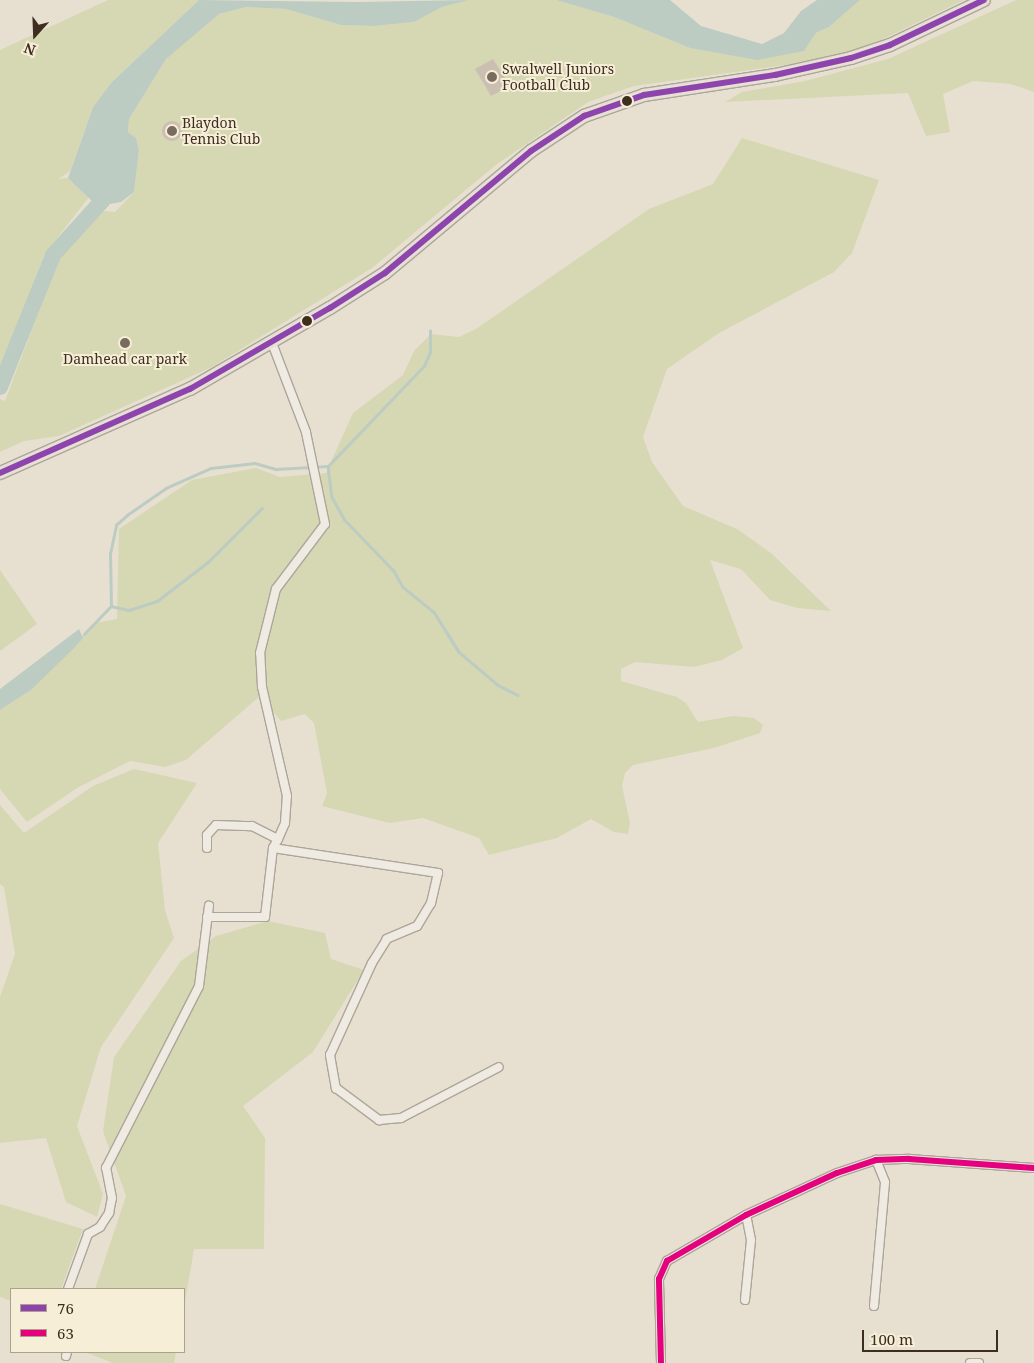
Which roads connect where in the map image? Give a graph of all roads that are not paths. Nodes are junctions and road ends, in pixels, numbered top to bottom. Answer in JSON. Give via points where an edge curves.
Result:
{"nodes":[{"id":1,"x":984,"y":0,"type":"edge"},
{"id":2,"x":272,"y":343,"type":"junction"},
{"id":3,"x":0,"y":473,"type":"edge"},
{"id":4,"x":278,"y":838,"type":"junction"},
{"id":5,"x":207,"y":848,"type":"dead end"},
{"id":6,"x":273,"y":848,"type":"junction"},
{"id":7,"x":209,"y":906,"type":"dead end"},
{"id":8,"x":207,"y":917,"type":"junction"},
{"id":9,"x":499,"y":1067,"type":"dead end"},
{"id":10,"x":876,"y":1160,"type":"junction"},
{"id":11,"x":1034,"y":1168,"type":"edge"},
{"id":12,"x":746,"y":1215,"type":"junction"},
{"id":13,"x":68,"y":1288,"type":"edge"},
{"id":14,"x":745,"y":1300,"type":"dead end"},
{"id":15,"x":874,"y":1306,"type":"dead end"},
{"id":16,"x":661,"y":1363,"type":"edge"},
{"id":17,"x":970,"y":1363,"type":"edge"},
{"id":18,"x":979,"y":1363,"type":"edge"}],
"edges":[{"from":1,"to":2,"type":"main road","via":[[890,45],[851,58],[775,75],[644,95],[584,116],[531,151],[385,273]]},
{"from":2,"to":3,"type":"main road","via":[[190,389]]},
{"from":2,"to":4,"type":"street","via":[[287,376],[311,453],[325,524],[276,589],[260,653],[262,687],[287,796],[285,823]]},
{"from":4,"to":5,"type":"street","via":[[252,826],[216,825],[207,835]]},
{"from":4,"to":6,"type":"street"},
{"from":6,"to":8,"type":"street","via":[[265,917]]},
{"from":6,"to":9,"type":"street","via":[[438,873],[431,903],[417,926],[387,939],[372,963],[330,1054],[336,1088],[379,1120],[401,1118]]},
{"from":7,"to":8,"type":"street"},
{"from":8,"to":13,"type":"street","via":[[199,986],[106,1168],[112,1198],[109,1213],[100,1227],[88,1234]]},
{"from":10,"to":11,"type":"street","via":[[909,1159]]},
{"from":10,"to":12,"type":"street","via":[[837,1173]]},
{"from":10,"to":15,"type":"street","via":[[885,1182]]},
{"from":12,"to":14,"type":"street","via":[[751,1240]]},
{"from":12,"to":16,"type":"street","via":[[667,1261],[659,1279]]},
{"from":17,"to":18,"type":"street"}]}
